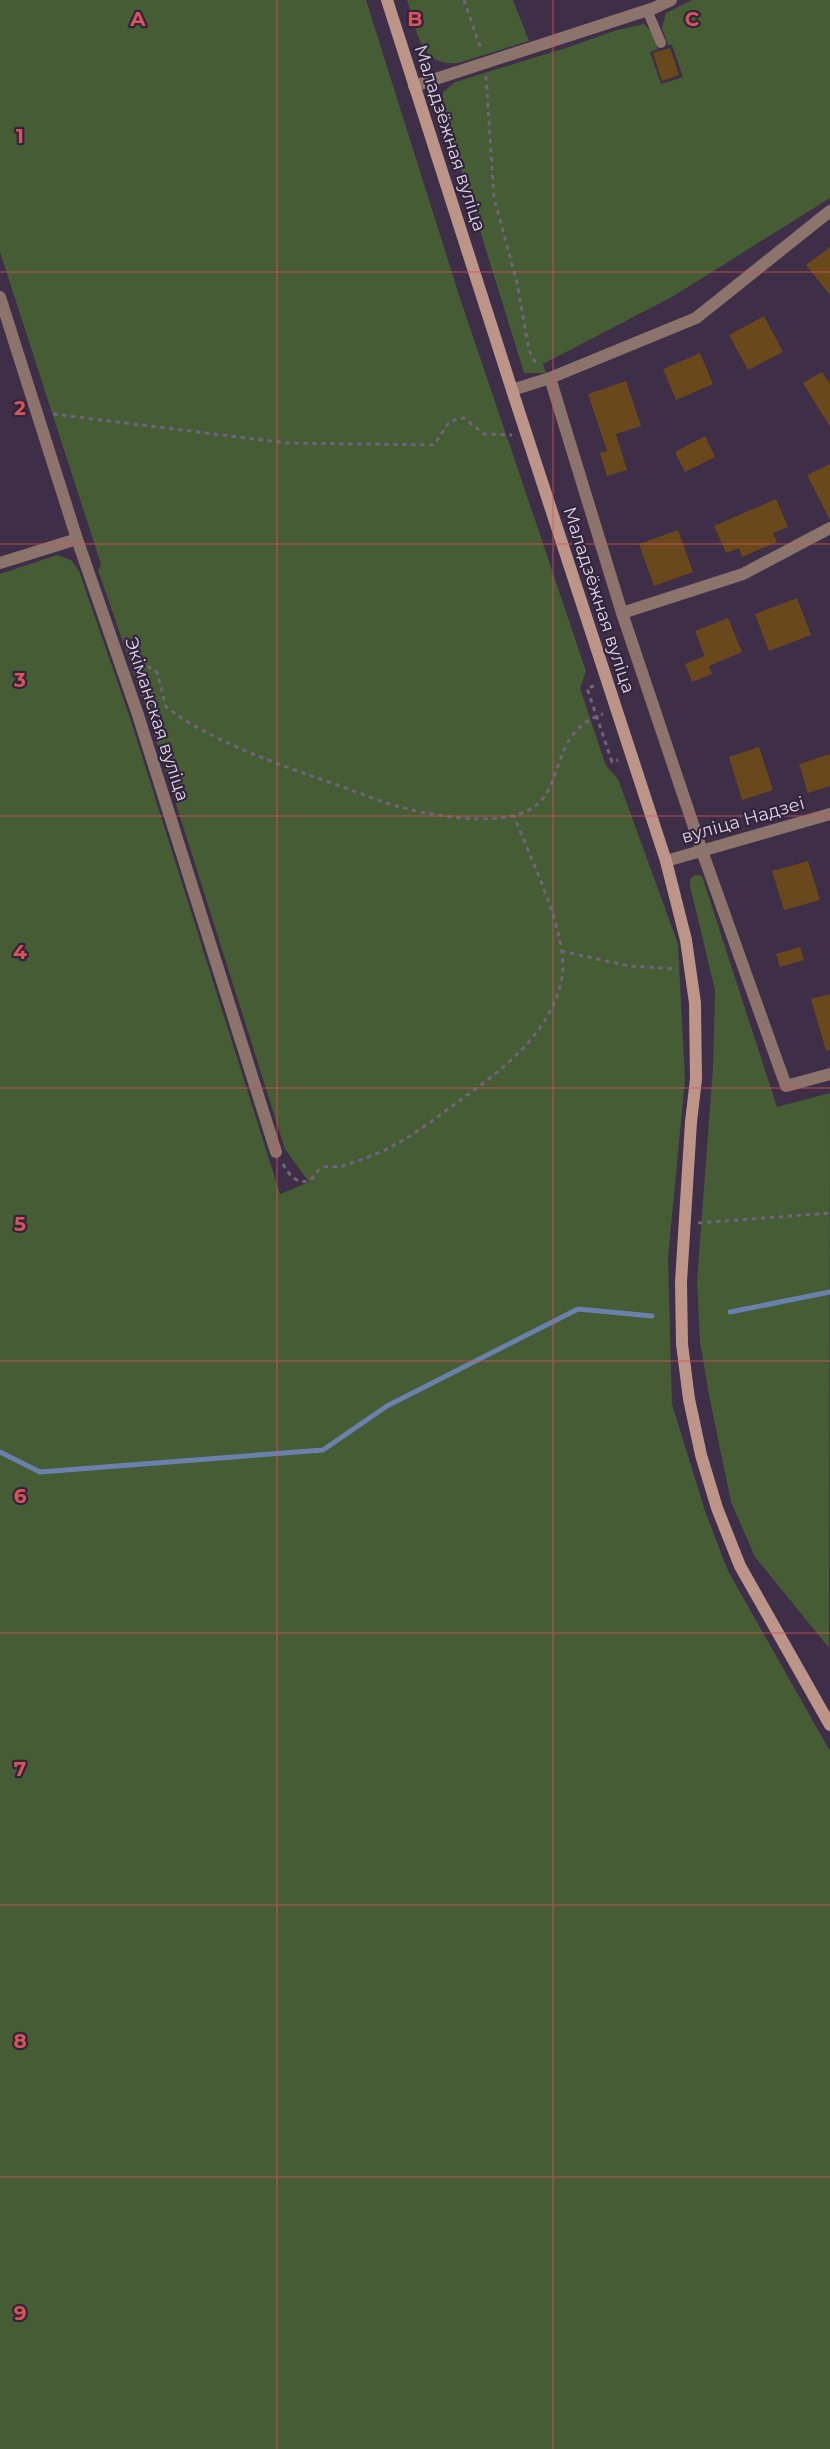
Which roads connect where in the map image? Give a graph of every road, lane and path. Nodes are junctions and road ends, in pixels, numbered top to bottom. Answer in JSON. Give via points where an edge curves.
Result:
{"nodes":[{"id":1,"x":387,"y":0,"type":"edge"},
{"id":2,"x":464,"y":0,"type":"edge"},
{"id":3,"x":671,"y":0,"type":"edge"},
{"id":4,"x":647,"y":10,"type":"junction"},
{"id":5,"x":661,"y":43,"type":"dead end"},
{"id":6,"x":486,"y":63,"type":"junction"},
{"id":7,"x":414,"y":86,"type":"junction"},
{"id":8,"x":830,"y":211,"type":"edge"},
{"id":9,"x":0,"y":297,"type":"edge"},
{"id":10,"x":550,"y":378,"type":"junction"},
{"id":11,"x":512,"y":390,"type":"junction"},
{"id":12,"x":37,"y":411,"type":"junction"},
{"id":13,"x":526,"y":435,"type":"junction"},
{"id":14,"x":830,"y":528,"type":"edge"},
{"id":15,"x":77,"y":539,"type":"junction"},
{"id":16,"x":0,"y":563,"type":"edge"},
{"id":17,"x":622,"y":614,"type":"junction"},
{"id":18,"x":116,"y":650,"type":"junction"},
{"id":19,"x":616,"y":710,"type":"junction"},
{"id":20,"x":830,"y":814,"type":"edge"},
{"id":21,"x":514,"y":816,"type":"junction"},
{"id":22,"x":702,"y":851,"type":"junction"},
{"id":23,"x":666,"y":861,"type":"junction"},
{"id":24,"x":561,"y":951,"type":"junction"},
{"id":25,"x":690,"y":970,"type":"junction"},
{"id":26,"x":830,"y":1074,"type":"edge"},
{"id":27,"x":276,"y":1152,"type":"joint"},
{"id":28,"x":830,"y":1213,"type":"edge"},
{"id":29,"x":684,"y":1224,"type":"junction"},
{"id":30,"x":830,"y":1725,"type":"edge"}],
"edges":[{"from":1,"to":7,"type":"main road","name":"Маладзёжная вуліца"},
{"from":2,"to":6,"type":"path"},
{"from":3,"to":4,"type":"street"},
{"from":4,"to":5,"type":"lane"},
{"from":4,"to":6,"type":"street"},
{"from":6,"to":7,"type":"street"},
{"from":6,"to":10,"type":"path","via":[[494,198],[517,282],[529,350],[542,374]]},
{"from":7,"to":11,"type":"main road","name":"Маладзёжная вуліца"},
{"from":8,"to":10,"type":"street","via":[[696,318]]},
{"from":9,"to":12,"type":"street","name":"Экіманская вуліца"},
{"from":10,"to":11,"type":"street"},
{"from":10,"to":17,"type":"street"},
{"from":11,"to":13,"type":"main road","name":"Маладзёжная вуліца"},
{"from":12,"to":13,"type":"path","via":[[287,443],[434,445],[450,421],[464,418],[484,434]]},
{"from":12,"to":15,"type":"street","name":"Экіманская вуліца"},
{"from":13,"to":19,"type":"main road","name":"Маладзёжная вуліца"},
{"from":14,"to":17,"type":"street","via":[[743,574]]},
{"from":15,"to":16,"type":"street"},
{"from":15,"to":18,"type":"street","name":"Экіманская вуліца"},
{"from":17,"to":22,"type":"street"},
{"from":18,"to":21,"type":"path","via":[[157,672],[166,707],[192,725],[275,763],[405,809],[439,816]]},
{"from":18,"to":27,"type":"street","name":"Экіманская вуліца"},
{"from":19,"to":21,"type":"path","via":[[583,723],[565,746],[540,802]]},
{"from":19,"to":23,"type":"main road","name":"Маладзёжная вуліца"},
{"from":20,"to":22,"type":"street","name":"вуліца Надзеі"},
{"from":21,"to":24,"type":"path","via":[[556,926]]},
{"from":22,"to":23,"type":"street","name":"вуліца Надзеі"},
{"from":22,"to":26,"type":"street","via":[[786,1086]]},
{"from":23,"to":25,"type":"main road","name":"Маладзёжная вуліца"},
{"from":24,"to":25,"type":"path","via":[[629,966]]},
{"from":24,"to":27,"type":"path","via":[[562,976],[554,1002],[539,1029],[509,1065],[445,1112],[402,1141],[340,1167],[320,1169],[309,1181],[301,1182],[289,1175]]},
{"from":25,"to":29,"type":"main road","name":"Маладзёжная вуліца","via":[[695,1003],[696,1078]]},
{"from":28,"to":29,"type":"path"},
{"from":29,"to":30,"type":"main road","name":"Маладзёжная вуліца","via":[[682,1344],[701,1455],[740,1566]]}]}
